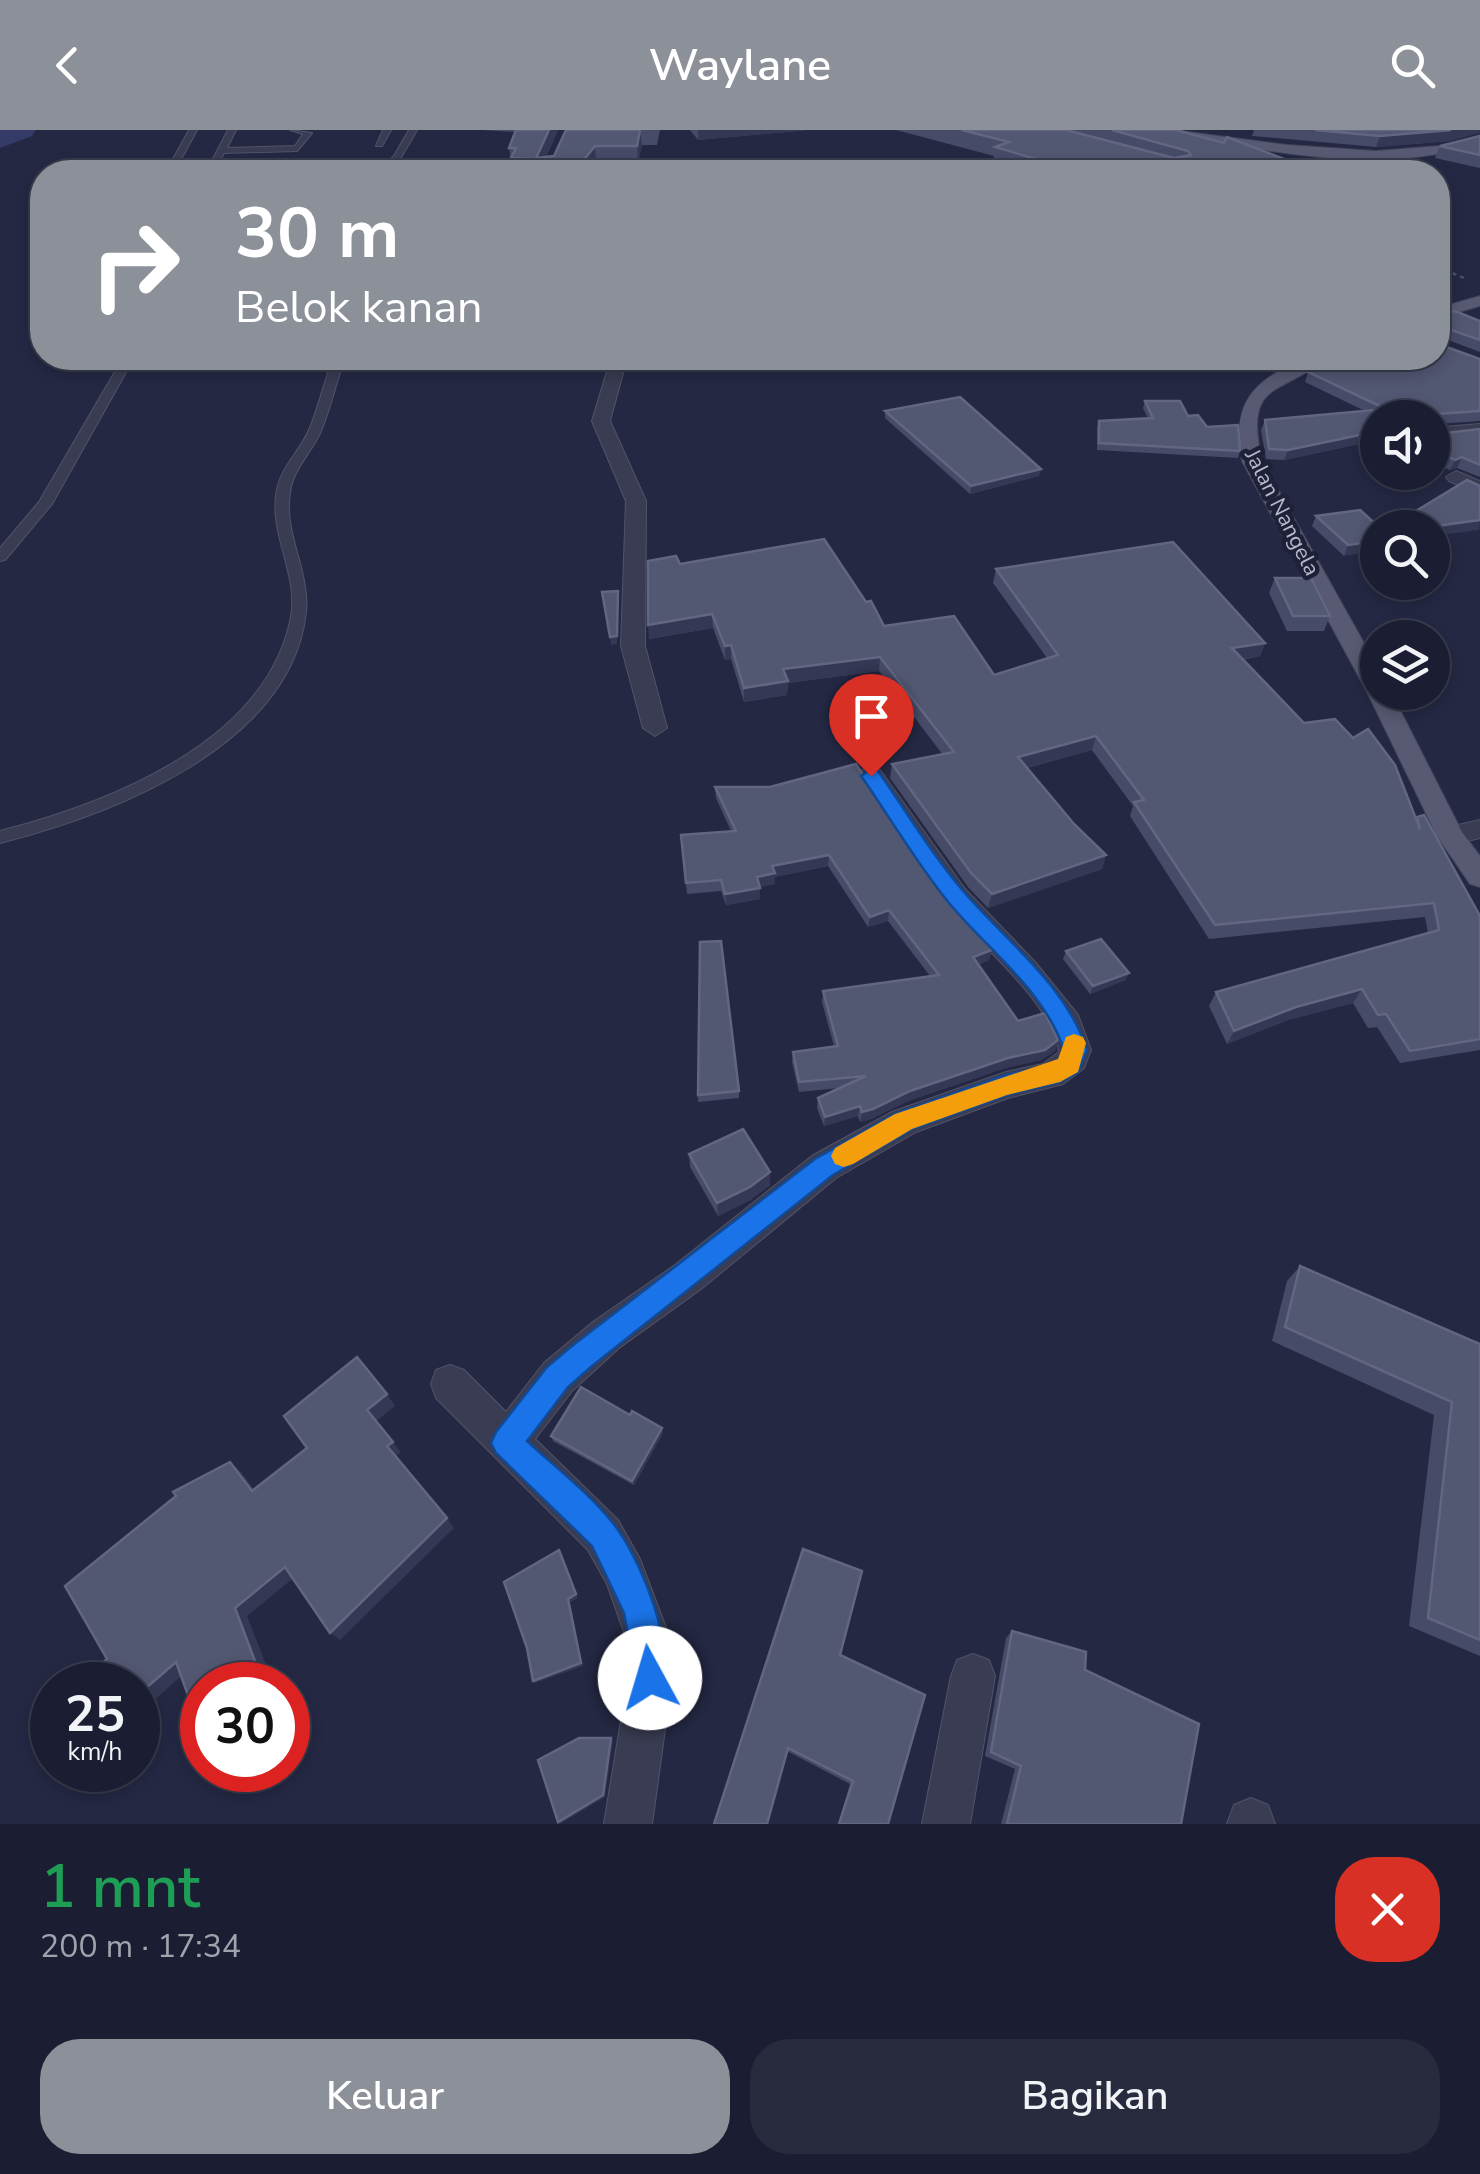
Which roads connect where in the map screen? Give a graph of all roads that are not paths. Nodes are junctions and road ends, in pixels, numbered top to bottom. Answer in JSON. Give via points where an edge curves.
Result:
{"nodes":[{"id":1,"x":193,"y":130,"type":"edge"},
{"id":2,"x":232,"y":130,"type":"edge"},
{"id":3,"x":244,"y":130,"type":"edge"},
{"id":4,"x":294,"y":130,"type":"edge"},
{"id":5,"x":387,"y":130,"type":"edge"},
{"id":6,"x":413,"y":130,"type":"edge"},
{"id":7,"x":1179,"y":130,"type":"edge"},
{"id":8,"x":1480,"y":138,"type":"edge"},
{"id":9,"x":379,"y":144,"type":"dead end"},
{"id":10,"x":1280,"y":147,"type":"junction"},
{"id":11,"x":220,"y":151,"type":"junction"},
{"id":12,"x":177,"y":160,"type":"edge"},
{"id":13,"x":216,"y":160,"type":"edge"},
{"id":14,"x":395,"y":160,"type":"edge"},
{"id":15,"x":1287,"y":160,"type":"edge"},
{"id":16,"x":1480,"y":302,"type":"edge"},
{"id":17,"x":1450,"y":311,"type":"edge"},
{"id":18,"x":121,"y":370,"type":"edge"},
{"id":19,"x":335,"y":370,"type":"edge"},
{"id":20,"x":615,"y":370,"type":"edge"},
{"id":21,"x":1290,"y":370,"type":"edge"},
{"id":22,"x":1480,"y":430,"type":"edge"},
{"id":23,"x":1450,"y":432,"type":"edge"},
{"id":24,"x":1456,"y":477,"type":"edge"},
{"id":25,"x":1480,"y":488,"type":"edge"},
{"id":26,"x":0,"y":557,"type":"edge"},
{"id":27,"x":1360,"y":659,"type":"edge"},
{"id":28,"x":1387,"y":710,"type":"edge"},
{"id":29,"x":654,"y":728,"type":"dead end"},
{"id":30,"x":871,"y":776,"type":"dead end"},
{"id":31,"x":1480,"y":829,"type":"edge"},
{"id":32,"x":1451,"y":836,"type":"junction"},
{"id":33,"x":0,"y":837,"type":"edge"},
{"id":34,"x":1480,"y":877,"type":"edge"},
{"id":35,"x":450,"y":1384,"type":"dead end"},
{"id":36,"x":506,"y":1443,"type":"junction"},
{"id":37,"x":973,"y":1676,"type":"dead end"},
{"id":38,"x":628,"y":1824,"type":"edge"},
{"id":39,"x":946,"y":1824,"type":"edge"}],
"edges":[{"from":1,"to":12,"type":"lane"},
{"from":2,"to":3,"type":"lane"},
{"from":2,"to":11,"type":"lane"},
{"from":4,"to":11,"type":"lane","via":[[308,133],[297,148]]},
{"from":5,"to":9,"type":"lane"},
{"from":6,"to":14,"type":"lane"},
{"from":7,"to":10,"type":"main road"},
{"from":8,"to":10,"type":"main road","via":[[1416,153]]},
{"from":10,"to":15,"type":"lane"},
{"from":11,"to":13,"type":"lane"},
{"from":16,"to":17,"type":"main road"},
{"from":18,"to":26,"type":"lane","via":[[45,504]]},
{"from":19,"to":33,"type":"lane","via":[[314,432],[284,484],[282,530],[300,596],[292,643],[276,676],[234,726],[182,764],[52,826]]},
{"from":20,"to":29,"type":"street","via":[[600,421],[636,501],[633,646]]},
{"from":21,"to":27,"type":"main road","name":"Jalan Nangela","via":[[1261,388],[1244,436]]},
{"from":22,"to":23,"type":"street"},
{"from":24,"to":25,"type":"street"},
{"from":28,"to":32,"type":"main road","name":"Jalan Nangela"},
{"from":30,"to":36,"type":"street","via":[[955,896],[1067,1024],[1073,1059],[1052,1075],[904,1122],[824,1167],[582,1356]]},
{"from":31,"to":32,"type":"street"},
{"from":32,"to":34,"type":"main road","name":"Jalan Nangela"},
{"from":35,"to":36,"type":"street"},
{"from":36,"to":38,"type":"street","via":[[603,1535],[639,1609],[650,1678]]},
{"from":37,"to":39,"type":"street"}]}
